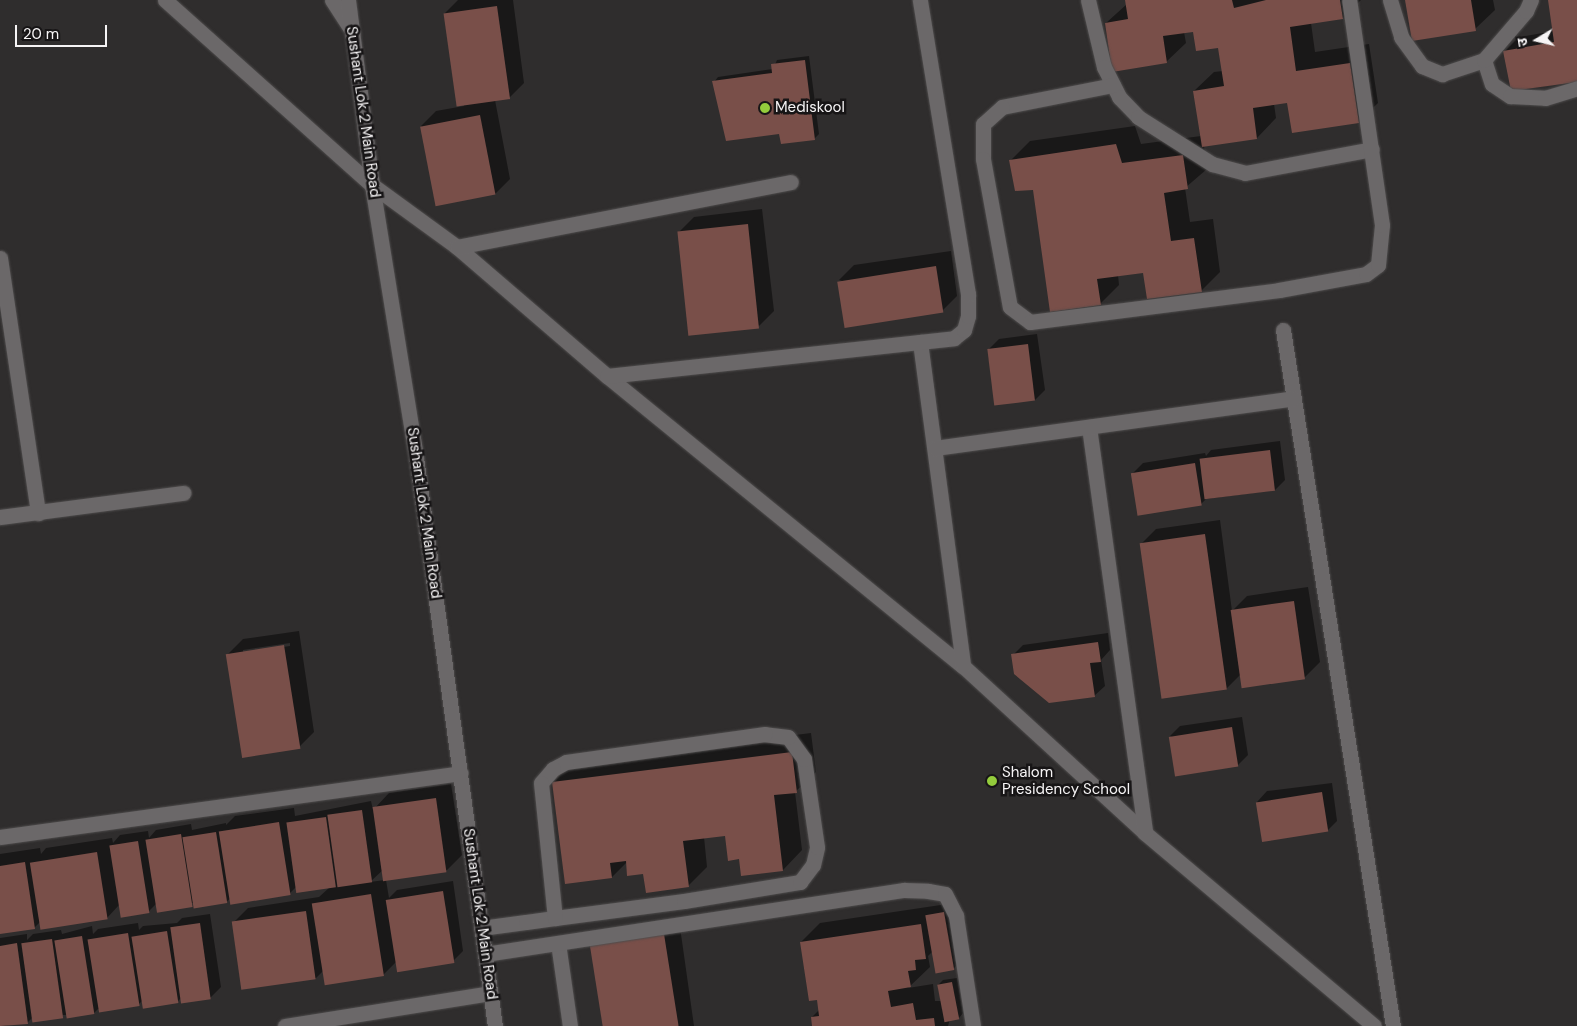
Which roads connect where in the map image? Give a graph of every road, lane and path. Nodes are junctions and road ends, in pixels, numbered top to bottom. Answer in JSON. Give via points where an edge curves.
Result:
{"nodes":[{"id":1,"x":164,"y":0,"type":"edge"},
{"id":2,"x":332,"y":0,"type":"edge"},
{"id":3,"x":348,"y":0,"type":"edge"},
{"id":4,"x":920,"y":0,"type":"edge"},
{"id":5,"x":1088,"y":0,"type":"edge"},
{"id":6,"x":1350,"y":0,"type":"edge"},
{"id":7,"x":1390,"y":0,"type":"edge"},
{"id":8,"x":1531,"y":0,"type":"edge"},
{"id":9,"x":353,"y":32,"type":"junction"},
{"id":10,"x":1484,"y":60,"type":"junction"},
{"id":11,"x":1113,"y":85,"type":"junction"},
{"id":12,"x":1577,"y":88,"type":"edge"},
{"id":13,"x":1372,"y":149,"type":"junction"},
{"id":14,"x":791,"y":182,"type":"dead end"},
{"id":15,"x":372,"y":185,"type":"junction"},
{"id":16,"x":457,"y":247,"type":"junction"},
{"id":17,"x":0,"y":258,"type":"edge"},
{"id":18,"x":1282,"y":330,"type":"dead end"},
{"id":19,"x":920,"y":342,"type":"junction"},
{"id":20,"x":607,"y":376,"type":"junction"},
{"id":21,"x":1294,"y":398,"type":"junction"},
{"id":22,"x":1089,"y":427,"type":"junction"},
{"id":23,"x":935,"y":448,"type":"junction"},
{"id":24,"x":183,"y":493,"type":"dead end"},
{"id":25,"x":38,"y":513,"type":"junction"},
{"id":26,"x":0,"y":517,"type":"edge"},
{"id":27,"x":963,"y":666,"type":"junction"},
{"id":28,"x":461,"y":773,"type":"junction"},
{"id":29,"x":1145,"y":833,"type":"junction"},
{"id":30,"x":0,"y":837,"type":"edge"},
{"id":31,"x":554,"y":918,"type":"junction"},
{"id":32,"x":481,"y":928,"type":"junction"},
{"id":33,"x":558,"y":943,"type":"junction"},
{"id":34,"x":485,"y":954,"type":"junction"},
{"id":35,"x":490,"y":993,"type":"junction"},
{"id":36,"x":285,"y":1026,"type":"edge"},
{"id":37,"x":495,"y":1026,"type":"edge"},
{"id":38,"x":570,"y":1026,"type":"edge"},
{"id":39,"x":973,"y":1026,"type":"edge"},
{"id":40,"x":1374,"y":1026,"type":"edge"},
{"id":41,"x":1393,"y":1026,"type":"edge"}],
"edges":[{"from":1,"to":15,"type":"street"},
{"from":2,"to":9,"type":"street"},
{"from":3,"to":9,"type":"street","name":"Sushant Lok 2 Main Road"},
{"from":4,"to":19,"type":"street","via":[[968,294],[968,316],[964,330],[954,338]]},
{"from":5,"to":11,"type":"street","via":[[1104,67]]},
{"from":6,"to":13,"type":"street"},
{"from":7,"to":10,"type":"street","via":[[1400,37],[1422,66],[1442,74]]},
{"from":8,"to":10,"type":"street","via":[[1526,11]]},
{"from":9,"to":15,"type":"street","name":"Sushant Lok 2 Main Road"},
{"from":10,"to":12,"type":"street","via":[[1492,84],[1510,96],[1546,98]]},
{"from":11,"to":13,"type":"street","via":[[1119,97],[1138,117],[1212,164],[1232,172],[1271,169]]},
{"from":11,"to":13,"type":"street","via":[[1002,107],[983,124],[983,159],[1010,307],[1030,322],[1279,290],[1366,274],[1378,265],[1382,252],[1382,225]]},
{"from":14,"to":16,"type":"street"},
{"from":15,"to":16,"type":"street"},
{"from":15,"to":28,"type":"street","name":"Sushant Lok 2 Main Road","via":[[416,457]]},
{"from":16,"to":20,"type":"street"},
{"from":17,"to":25,"type":"street"},
{"from":18,"to":21,"type":"street"},
{"from":19,"to":20,"type":"street"},
{"from":19,"to":23,"type":"street"},
{"from":20,"to":27,"type":"street"},
{"from":21,"to":22,"type":"street"},
{"from":21,"to":41,"type":"street"},
{"from":22,"to":23,"type":"street"},
{"from":22,"to":29,"type":"street"},
{"from":23,"to":27,"type":"street"},
{"from":24,"to":25,"type":"street"},
{"from":25,"to":26,"type":"street"},
{"from":27,"to":29,"type":"street"},
{"from":28,"to":30,"type":"street"},
{"from":28,"to":32,"type":"street","name":"Sushant Lok 2 Main Road"},
{"from":29,"to":40,"type":"street"},
{"from":31,"to":31,"type":"street","via":[[541,783],[553,769],[566,762],[765,734],[788,737],[804,759],[817,847],[812,865],[800,882]]},
{"from":31,"to":32,"type":"street"},
{"from":32,"to":34,"type":"street","name":"Sushant Lok 2 Main Road"},
{"from":33,"to":34,"type":"street"},
{"from":33,"to":38,"type":"street"},
{"from":33,"to":39,"type":"street","via":[[904,890],[945,894],[956,916]]},
{"from":34,"to":35,"type":"street","name":"Sushant Lok 2 Main Road"},
{"from":35,"to":36,"type":"street"},
{"from":35,"to":37,"type":"street","name":"Sushant Lok 2 Main Road"}]}
